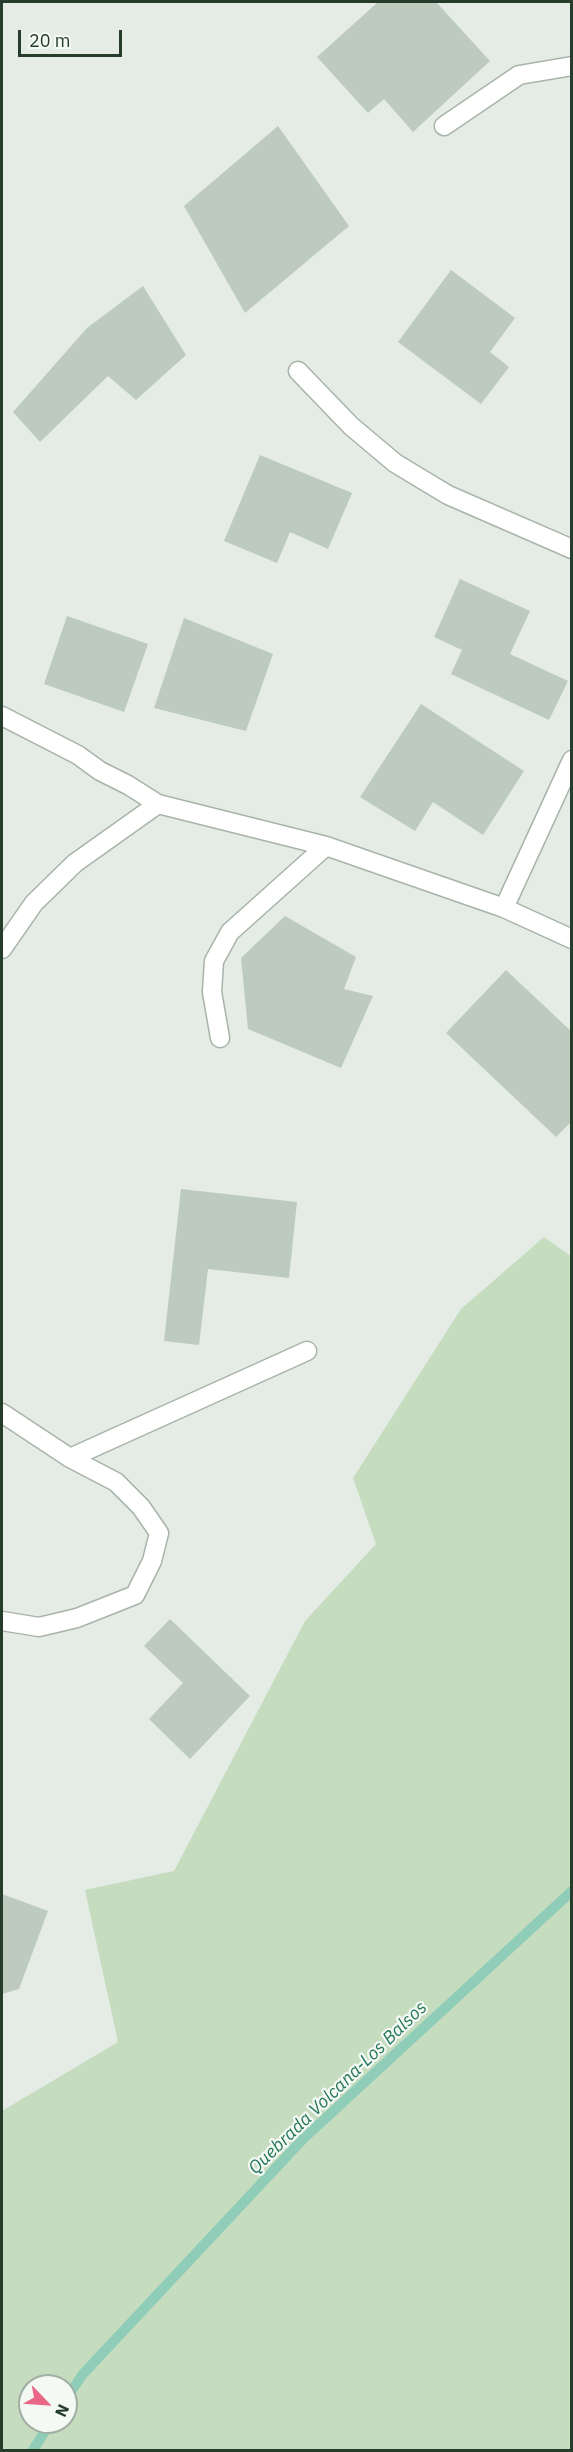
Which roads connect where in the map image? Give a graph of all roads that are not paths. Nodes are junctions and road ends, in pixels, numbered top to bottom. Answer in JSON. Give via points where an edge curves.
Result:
{"nodes":[{"id":1,"x":572,"y":66,"type":"edge"},
{"id":2,"x":444,"y":126,"type":"dead end"},
{"id":3,"x":298,"y":371,"type":"dead end"},
{"id":4,"x":572,"y":549,"type":"edge"},
{"id":5,"x":2,"y":716,"type":"edge"},
{"id":6,"x":572,"y":760,"type":"edge"},
{"id":7,"x":158,"y":804,"type":"junction"},
{"id":8,"x":326,"y":846,"type":"junction"},
{"id":9,"x":504,"y":908,"type":"junction"},
{"id":10,"x":572,"y":939,"type":"edge"},
{"id":11,"x":2,"y":949,"type":"edge"},
{"id":12,"x":220,"y":1038,"type":"dead end"},
{"id":13,"x":307,"y":1351,"type":"dead end"},
{"id":14,"x":2,"y":1413,"type":"edge"},
{"id":15,"x":70,"y":1458,"type":"junction"},
{"id":16,"x":2,"y":1621,"type":"edge"}],
"edges":[{"from":1,"to":2,"type":"lane","via":[[519,75]]},
{"from":3,"to":4,"type":"lane","via":[[351,426],[395,463],[448,495]]},
{"from":5,"to":7,"type":"lane"},
{"from":6,"to":9,"type":"lane"},
{"from":7,"to":8,"type":"lane"},
{"from":7,"to":11,"type":"lane","via":[[75,863],[34,903]]},
{"from":8,"to":9,"type":"lane"},
{"from":8,"to":12,"type":"lane","via":[[230,932],[214,961],[212,992]]},
{"from":9,"to":10,"type":"lane"},
{"from":13,"to":15,"type":"lane"},
{"from":14,"to":15,"type":"lane"},
{"from":15,"to":16,"type":"lane","via":[[116,1482],[141,1507],[159,1533],[152,1561],[135,1595],[116,1603],[39,1627]]}]}
